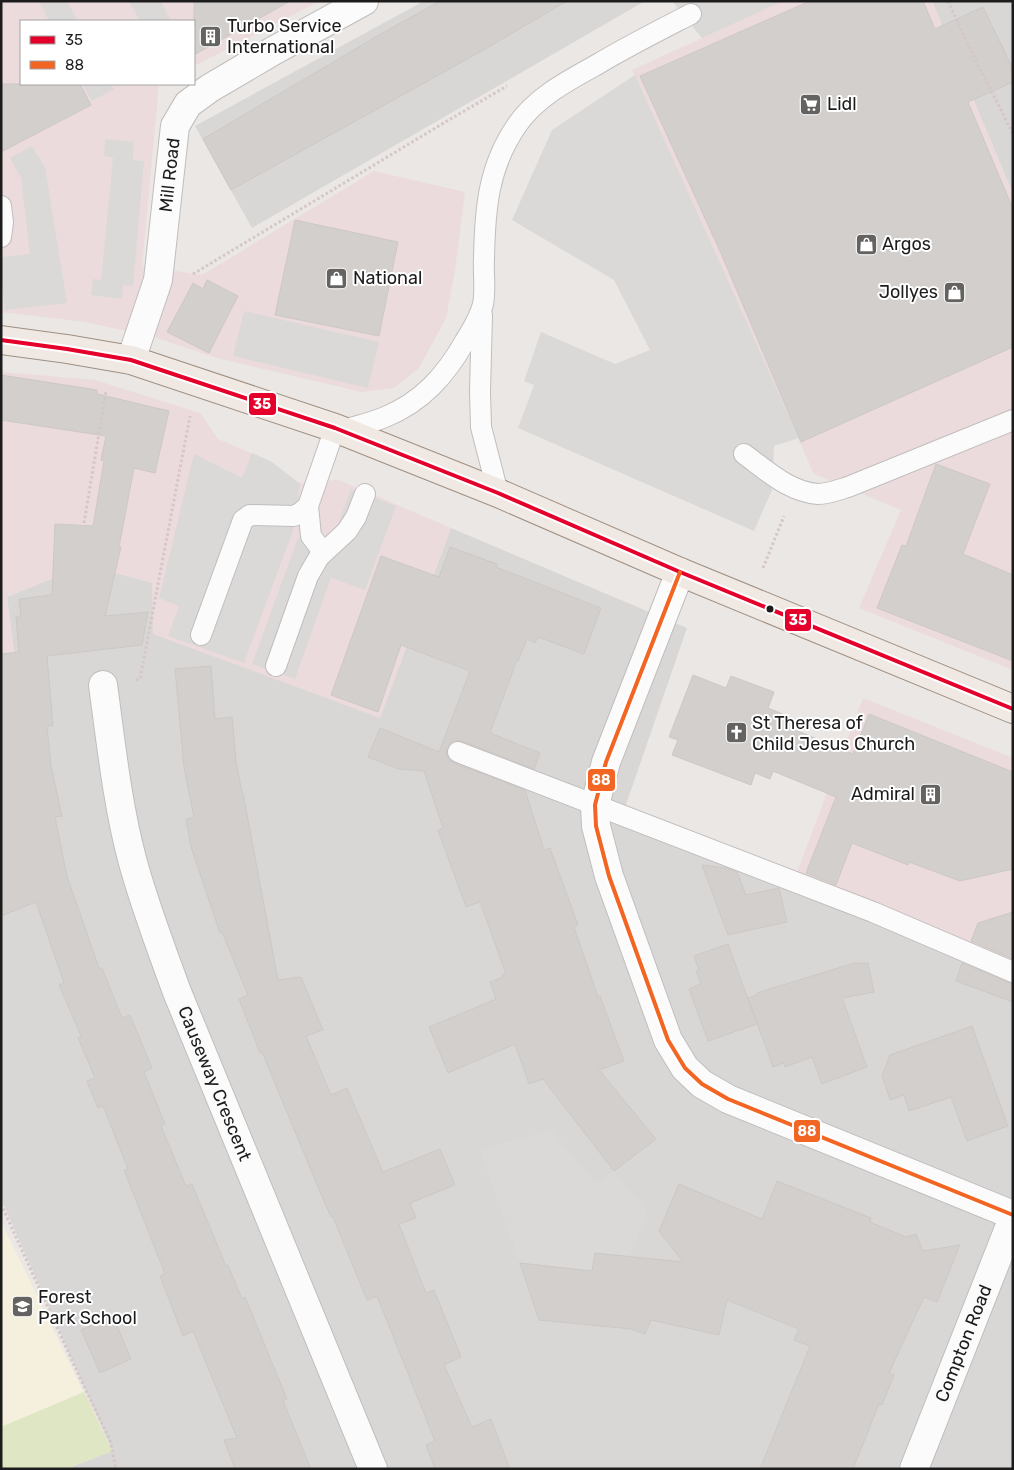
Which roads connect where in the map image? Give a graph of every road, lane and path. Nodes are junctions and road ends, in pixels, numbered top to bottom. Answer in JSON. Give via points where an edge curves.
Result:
{"nodes":[{"id":1,"x":364,"y":1,"type":"edge"},
{"id":2,"x":948,"y":1,"type":"edge"},
{"id":3,"x":691,"y":14,"type":"dead end"},
{"id":4,"x":514,"y":82,"type":"dead end"},
{"id":5,"x":1013,"y":134,"type":"edge"},
{"id":6,"x":1,"y":206,"type":"edge"},
{"id":7,"x":1,"y":236,"type":"edge"},
{"id":8,"x":158,"y":280,"type":"junction"},
{"id":9,"x":483,"y":303,"type":"junction"},
{"id":10,"x":1,"y":340,"type":"edge"},
{"id":11,"x":122,"y":359,"type":"junction"},
{"id":12,"x":196,"y":381,"type":"junction"},
{"id":13,"x":1013,"y":420,"type":"edge"},
{"id":14,"x":338,"y":430,"type":"junction"},
{"id":15,"x":744,"y":454,"type":"dead end"},
{"id":16,"x":795,"y":487,"type":"junction"},
{"id":17,"x":498,"y":493,"type":"junction"},
{"id":18,"x":365,"y":494,"type":"dead end"},
{"id":19,"x":308,"y":506,"type":"junction"},
{"id":20,"x":84,"y":523,"type":"dead end"},
{"id":21,"x":323,"y":552,"type":"junction"},
{"id":22,"x":680,"y":572,"type":"junction"},
{"id":23,"x":750,"y":601,"type":"junction"},
{"id":24,"x":201,"y":636,"type":"dead end"},
{"id":25,"x":276,"y":666,"type":"dead end"},
{"id":26,"x":103,"y":685,"type":"joint"},
{"id":27,"x":1013,"y":710,"type":"edge"},
{"id":28,"x":458,"y":752,"type":"dead end"},
{"id":29,"x":595,"y":805,"type":"junction"},
{"id":30,"x":1013,"y":972,"type":"edge"},
{"id":31,"x":1,"y":1204,"type":"edge"},
{"id":32,"x":1013,"y":1217,"type":"edge"},
{"id":33,"x":116,"y":1469,"type":"edge"},
{"id":34,"x":372,"y":1469,"type":"edge"},
{"id":35,"x":914,"y":1469,"type":"edge"}],
"edges":[{"from":1,"to":8,"type":"street","name":"Mill Road","via":[[266,55],[188,104],[175,126]]},
{"from":2,"to":5,"type":"path"},
{"from":3,"to":9,"type":"lane","via":[[570,79],[537,103],[518,123],[502,148],[486,204]]},
{"from":4,"to":8,"type":"path","via":[[190,276]]},
{"from":6,"to":7,"type":"lane"},
{"from":8,"to":11,"type":"street","name":"Mill Road"},
{"from":9,"to":14,"type":"lane","via":[[454,361],[421,398],[385,417]]},
{"from":9,"to":17,"type":"lane","via":[[481,427]]},
{"from":10,"to":11,"type":"main road"},
{"from":11,"to":12,"type":"main road"},
{"from":11,"to":20,"type":"path"},
{"from":12,"to":14,"type":"main road"},
{"from":12,"to":26,"type":"path","via":[[140,679]]},
{"from":13,"to":16,"type":"lane","via":[[832,492],[819,494]]},
{"from":14,"to":17,"type":"main road"},
{"from":14,"to":19,"type":"lane"},
{"from":15,"to":16,"type":"lane","via":[[779,480]]},
{"from":16,"to":23,"type":"path"},
{"from":17,"to":22,"type":"main road"},
{"from":18,"to":21,"type":"lane","via":[[347,531]]},
{"from":19,"to":21,"type":"lane","via":[[311,536]]},
{"from":19,"to":24,"type":"lane","via":[[294,516],[250,515],[243,520]]},
{"from":21,"to":25,"type":"lane","via":[[308,576]]},
{"from":22,"to":23,"type":"main road"},
{"from":22,"to":29,"type":"street","via":[[606,762]]},
{"from":23,"to":27,"type":"main road"},
{"from":26,"to":34,"type":"street","name":"Causeway Crescent","via":[[116,780],[150,921]]},
{"from":28,"to":29,"type":"lane"},
{"from":29,"to":30,"type":"lane","via":[[873,912]]},
{"from":29,"to":32,"type":"street","via":[[596,826],[608,876],[668,1040],[684,1068],[702,1084],[728,1099]]},
{"from":31,"to":33,"type":"path","via":[[110,1440]]},
{"from":32,"to":35,"type":"street","name":"Compton Road"}]}
